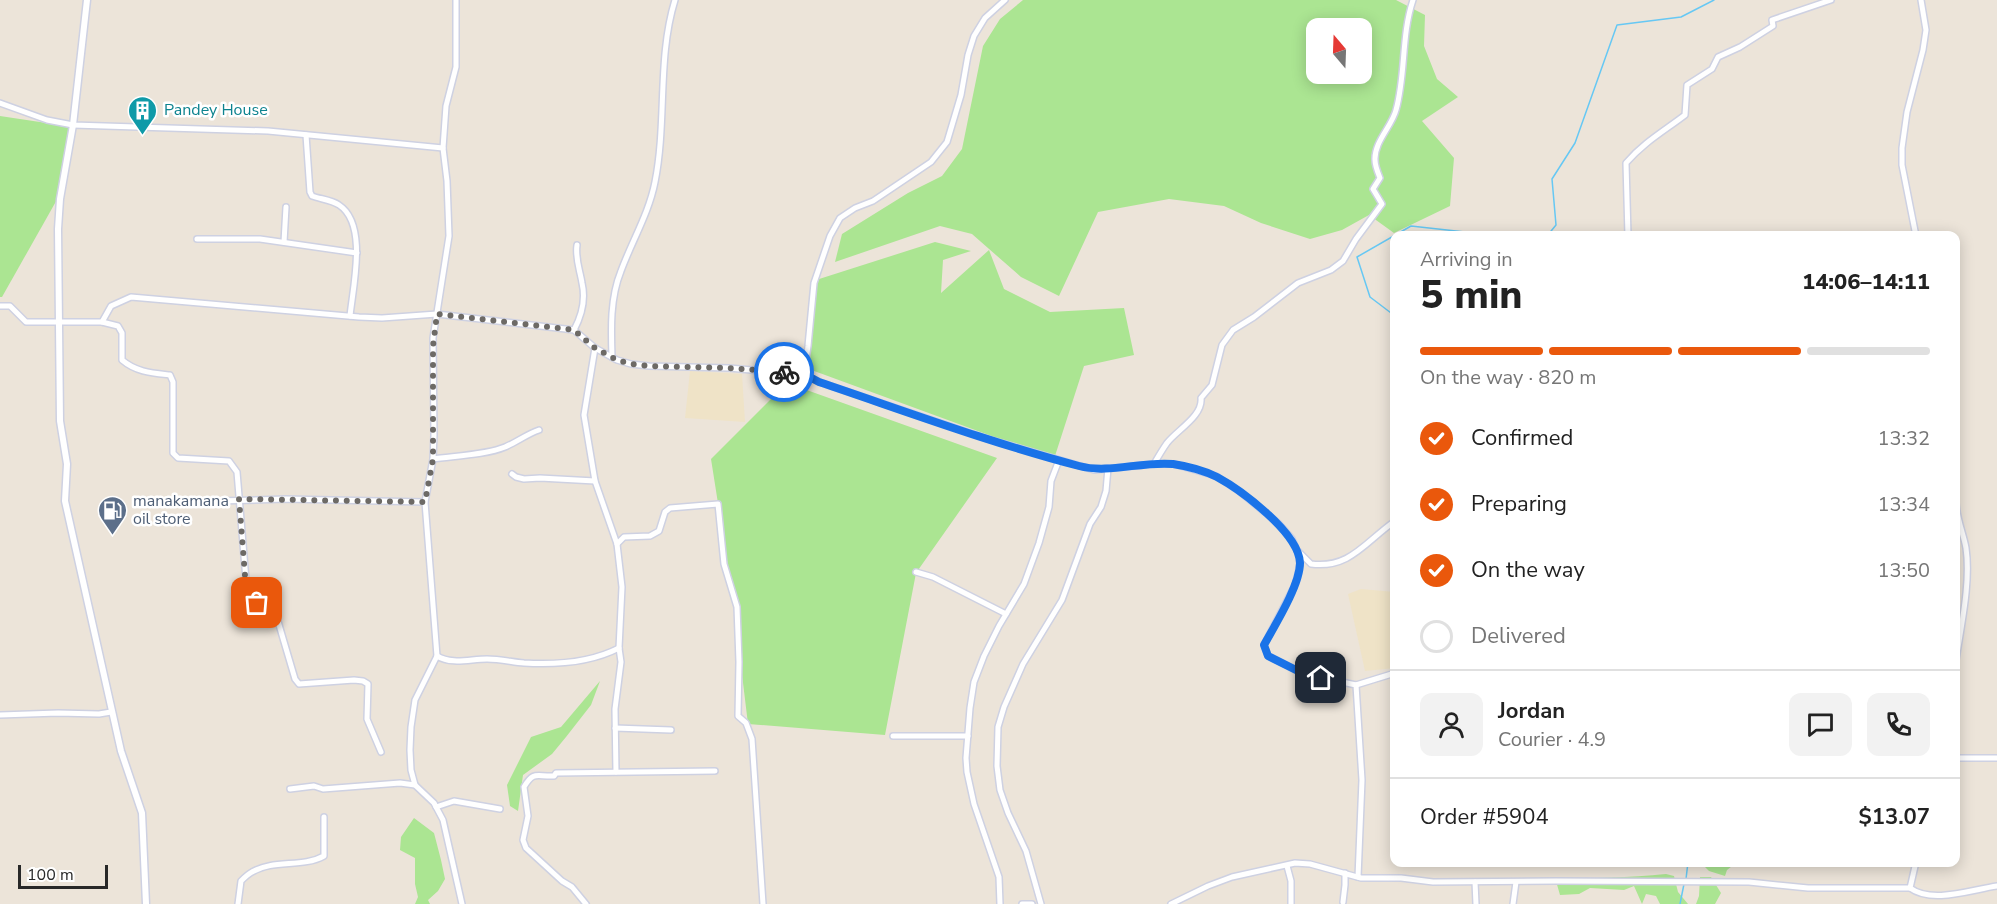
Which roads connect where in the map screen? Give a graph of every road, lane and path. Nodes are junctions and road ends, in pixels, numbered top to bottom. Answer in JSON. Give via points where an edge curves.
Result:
{"nodes":[{"id":1,"x":87,"y":0,"type":"edge"},
{"id":2,"x":456,"y":0,"type":"edge"},
{"id":3,"x":675,"y":0,"type":"edge"},
{"id":4,"x":1005,"y":0,"type":"edge"},
{"id":5,"x":1413,"y":0,"type":"edge"},
{"id":6,"x":1831,"y":0,"type":"edge"},
{"id":7,"x":1921,"y":0,"type":"edge"},
{"id":8,"x":0,"y":103,"type":"edge"},
{"id":9,"x":73,"y":124,"type":"junction"},
{"id":10,"x":306,"y":135,"type":"junction"},
{"id":11,"x":443,"y":148,"type":"junction"},
{"id":12,"x":286,"y":207,"type":"dead end"},
{"id":13,"x":1628,"y":231,"type":"edge"},
{"id":14,"x":1915,"y":231,"type":"edge"},
{"id":15,"x":197,"y":240,"type":"dead end"},
{"id":16,"x":284,"y":242,"type":"junction"},
{"id":17,"x":577,"y":245,"type":"dead end"},
{"id":18,"x":357,"y":253,"type":"junction"},
{"id":19,"x":0,"y":306,"type":"edge"},
{"id":20,"x":437,"y":314,"type":"junction"},
{"id":21,"x":350,"y":316,"type":"junction"},
{"id":22,"x":59,"y":322,"type":"junction"},
{"id":23,"x":102,"y":322,"type":"junction"},
{"id":24,"x":574,"y":330,"type":"junction"},
{"id":25,"x":595,"y":348,"type":"junction"},
{"id":26,"x":612,"y":357,"type":"junction"},
{"id":27,"x":804,"y":374,"type":"junction"},
{"id":28,"x":539,"y":430,"type":"dead end"},
{"id":29,"x":433,"y":459,"type":"junction"},
{"id":30,"x":1059,"y":460,"type":"junction"},
{"id":31,"x":1154,"y":464,"type":"junction"},
{"id":32,"x":1108,"y":467,"type":"junction"},
{"id":33,"x":512,"y":474,"type":"dead end"},
{"id":34,"x":595,"y":481,"type":"junction"},
{"id":35,"x":239,"y":499,"type":"junction"},
{"id":36,"x":218,"y":501,"type":"dead end"},
{"id":37,"x":425,"y":502,"type":"junction"},
{"id":38,"x":1390,"y":525,"type":"edge"},
{"id":39,"x":1960,"y":529,"type":"edge"},
{"id":40,"x":617,"y":543,"type":"junction"},
{"id":41,"x":1296,"y":548,"type":"junction"},
{"id":42,"x":916,"y":572,"type":"dead end"},
{"id":43,"x":1006,"y":614,"type":"junction"},
{"id":44,"x":1960,"y":627,"type":"edge"},
{"id":45,"x":620,"y":648,"type":"junction"},
{"id":46,"x":437,"y":656,"type":"junction"},
{"id":47,"x":1390,"y":675,"type":"edge"},
{"id":48,"x":1356,"y":685,"type":"junction"},
{"id":49,"x":111,"y":712,"type":"junction"},
{"id":50,"x":0,"y":716,"type":"edge"},
{"id":51,"x":615,"y":728,"type":"junction"},
{"id":52,"x":671,"y":730,"type":"dead end"},
{"id":53,"x":893,"y":736,"type":"dead end"},
{"id":54,"x":968,"y":736,"type":"junction"},
{"id":55,"x":381,"y":752,"type":"dead end"},
{"id":56,"x":1960,"y":758,"type":"edge"},
{"id":57,"x":1997,"y":758,"type":"edge"},
{"id":58,"x":715,"y":771,"type":"dead end"},
{"id":59,"x":616,"y":772,"type":"junction"},
{"id":60,"x":415,"y":785,"type":"junction"},
{"id":61,"x":290,"y":789,"type":"dead end"},
{"id":62,"x":436,"y":807,"type":"junction"},
{"id":63,"x":500,"y":809,"type":"dead end"},
{"id":64,"x":324,"y":817,"type":"dead end"},
{"id":65,"x":1287,"y":866,"type":"junction"},
{"id":66,"x":1915,"y":867,"type":"edge"},
{"id":67,"x":1344,"y":873,"type":"junction"},
{"id":68,"x":1358,"y":877,"type":"junction"},
{"id":69,"x":1475,"y":882,"type":"junction"},
{"id":70,"x":1516,"y":882,"type":"junction"},
{"id":71,"x":1997,"y":885,"type":"edge"},
{"id":72,"x":1910,"y":888,"type":"junction"},
{"id":73,"x":1343,"y":902,"type":"dead end"},
{"id":74,"x":146,"y":904,"type":"edge"},
{"id":75,"x":238,"y":904,"type":"edge"},
{"id":76,"x":462,"y":904,"type":"edge"},
{"id":77,"x":586,"y":904,"type":"edge"},
{"id":78,"x":763,"y":904,"type":"edge"},
{"id":79,"x":1000,"y":904,"type":"edge"},
{"id":80,"x":1022,"y":904,"type":"edge"},
{"id":81,"x":1032,"y":904,"type":"edge"},
{"id":82,"x":1041,"y":904,"type":"edge"},
{"id":83,"x":1171,"y":904,"type":"edge"},
{"id":84,"x":1291,"y":904,"type":"edge"},
{"id":85,"x":1476,"y":904,"type":"edge"},
{"id":86,"x":1513,"y":904,"type":"edge"}],
"edges":[{"from":1,"to":9,"type":"street"},
{"from":2,"to":11,"type":"street","via":[[456,67],[446,106]]},
{"from":3,"to":26,"type":"street","via":[[666,50],[655,183],[615,292]]},
{"from":4,"to":27,"type":"street","via":[[985,18],[974,36],[947,142],[931,162],[840,218],[835,227],[814,283]]},
{"from":5,"to":31,"type":"street","via":[[1396,111],[1380,140],[1375,159],[1380,178],[1373,189],[1382,204],[1343,261],[1298,283],[1233,330],[1222,345],[1212,385],[1201,398],[1202,404]]},
{"from":6,"to":13,"type":"street","via":[[1772,20],[1773,26],[1718,57],[1712,69],[1688,85],[1685,116],[1645,143],[1626,163]]},
{"from":7,"to":14,"type":"street","via":[[1926,30],[1902,148]]},
{"from":8,"to":9,"type":"street","via":[[47,120]]},
{"from":9,"to":10,"type":"street"},
{"from":9,"to":22,"type":"street","via":[[60,199]]},
{"from":10,"to":11,"type":"street"},
{"from":10,"to":18,"type":"street","via":[[310,192],[338,204],[351,217]]},
{"from":11,"to":20,"type":"street","via":[[449,236]]},
{"from":12,"to":16,"type":"street"},
{"from":15,"to":16,"type":"street"},
{"from":16,"to":18,"type":"street"},
{"from":17,"to":24,"type":"street","via":[[584,296]]},
{"from":18,"to":21,"type":"street"},
{"from":19,"to":22,"type":"street","via":[[10,306],[26,322]]},
{"from":20,"to":21,"type":"street"},
{"from":20,"to":24,"type":"street"},
{"from":20,"to":29,"type":"street","via":[[433,346]]},
{"from":21,"to":23,"type":"street","via":[[131,297],[111,306]]},
{"from":22,"to":23,"type":"street"},
{"from":22,"to":49,"type":"street","via":[[60,421],[67,464],[65,501]]},
{"from":23,"to":35,"type":"street","via":[[118,326],[122,333],[122,360],[132,368],[170,375],[173,453],[178,458],[229,461],[237,472]]},
{"from":24,"to":25,"type":"street"},
{"from":25,"to":26,"type":"street"},
{"from":25,"to":34,"type":"street","via":[[584,415]]},
{"from":26,"to":27,"type":"street","via":[[650,366]]},
{"from":27,"to":30,"type":"street","via":[[903,411]]},
{"from":28,"to":29,"type":"street","via":[[503,448]]},
{"from":29,"to":37,"type":"street"},
{"from":30,"to":32,"type":"street","via":[[1094,470]]},
{"from":30,"to":43,"type":"street","via":[[1039,543],[1024,584]]},
{"from":31,"to":32,"type":"street"},
{"from":31,"to":41,"type":"street","via":[[1174,464],[1216,476],[1278,523]]},
{"from":32,"to":82,"type":"street","via":[[1101,507],[1090,524],[1062,600],[1023,664],[998,727],[1000,790],[1026,851]]},
{"from":33,"to":34,"type":"street","via":[[524,479]]},
{"from":34,"to":40,"type":"street"},
{"from":35,"to":36,"type":"street"},
{"from":35,"to":37,"type":"street"},
{"from":35,"to":55,"type":"street","via":[[247,592],[277,618],[295,679],[299,684],[354,680],[368,684],[367,719]]},
{"from":37,"to":46,"type":"street"},
{"from":38,"to":41,"type":"street","via":[[1339,563],[1311,564]]},
{"from":39,"to":44,"type":"street","via":[[1966,549]]},
{"from":40,"to":45,"type":"street","via":[[622,587]]},
{"from":40,"to":78,"type":"street","via":[[624,537],[650,536],[659,531],[670,508],[718,504],[724,564],[737,607],[738,717],[746,723],[752,739]]},
{"from":41,"to":48,"type":"street","via":[[1300,564],[1296,583],[1264,645],[1268,656],[1304,674]]},
{"from":42,"to":43,"type":"street"},
{"from":43,"to":54,"type":"street","via":[[974,682]]},
{"from":45,"to":46,"type":"street","via":[[591,659],[557,663],[481,659],[453,662]]},
{"from":45,"to":51,"type":"street"},
{"from":46,"to":60,"type":"street","via":[[415,700],[411,770]]},
{"from":47,"to":48,"type":"street"},
{"from":48,"to":68,"type":"street","via":[[1362,780]]},
{"from":49,"to":50,"type":"street"},
{"from":49,"to":74,"type":"street","via":[[142,813]]},
{"from":51,"to":52,"type":"street"},
{"from":51,"to":59,"type":"street"},
{"from":53,"to":54,"type":"street"},
{"from":54,"to":79,"type":"street","via":[[967,772],[999,877]]},
{"from":56,"to":57,"type":"street"},
{"from":58,"to":59,"type":"street"},
{"from":59,"to":77,"type":"street","via":[[537,774],[524,787],[528,816],[523,840],[526,848]]},
{"from":60,"to":61,"type":"street"},
{"from":60,"to":62,"type":"street"},
{"from":62,"to":63,"type":"street","via":[[454,801]]},
{"from":62,"to":76,"type":"street","via":[[443,820]]},
{"from":64,"to":75,"type":"street","via":[[324,856],[252,872],[241,881]]},
{"from":65,"to":67,"type":"street","via":[[1310,864]]},
{"from":65,"to":83,"type":"street","via":[[1232,877]]},
{"from":65,"to":84,"type":"street","via":[[1292,884]]},
{"from":66,"to":72,"type":"street"},
{"from":67,"to":68,"type":"street"},
{"from":67,"to":73,"type":"street"},
{"from":68,"to":69,"type":"street"},
{"from":69,"to":70,"type":"street"},
{"from":69,"to":85,"type":"street"},
{"from":70,"to":72,"type":"street","via":[[1749,882],[1808,888]]},
{"from":70,"to":86,"type":"street"},
{"from":71,"to":72,"type":"street","via":[[1929,899],[1917,896]]},
{"from":80,"to":81,"type":"street"}]}
